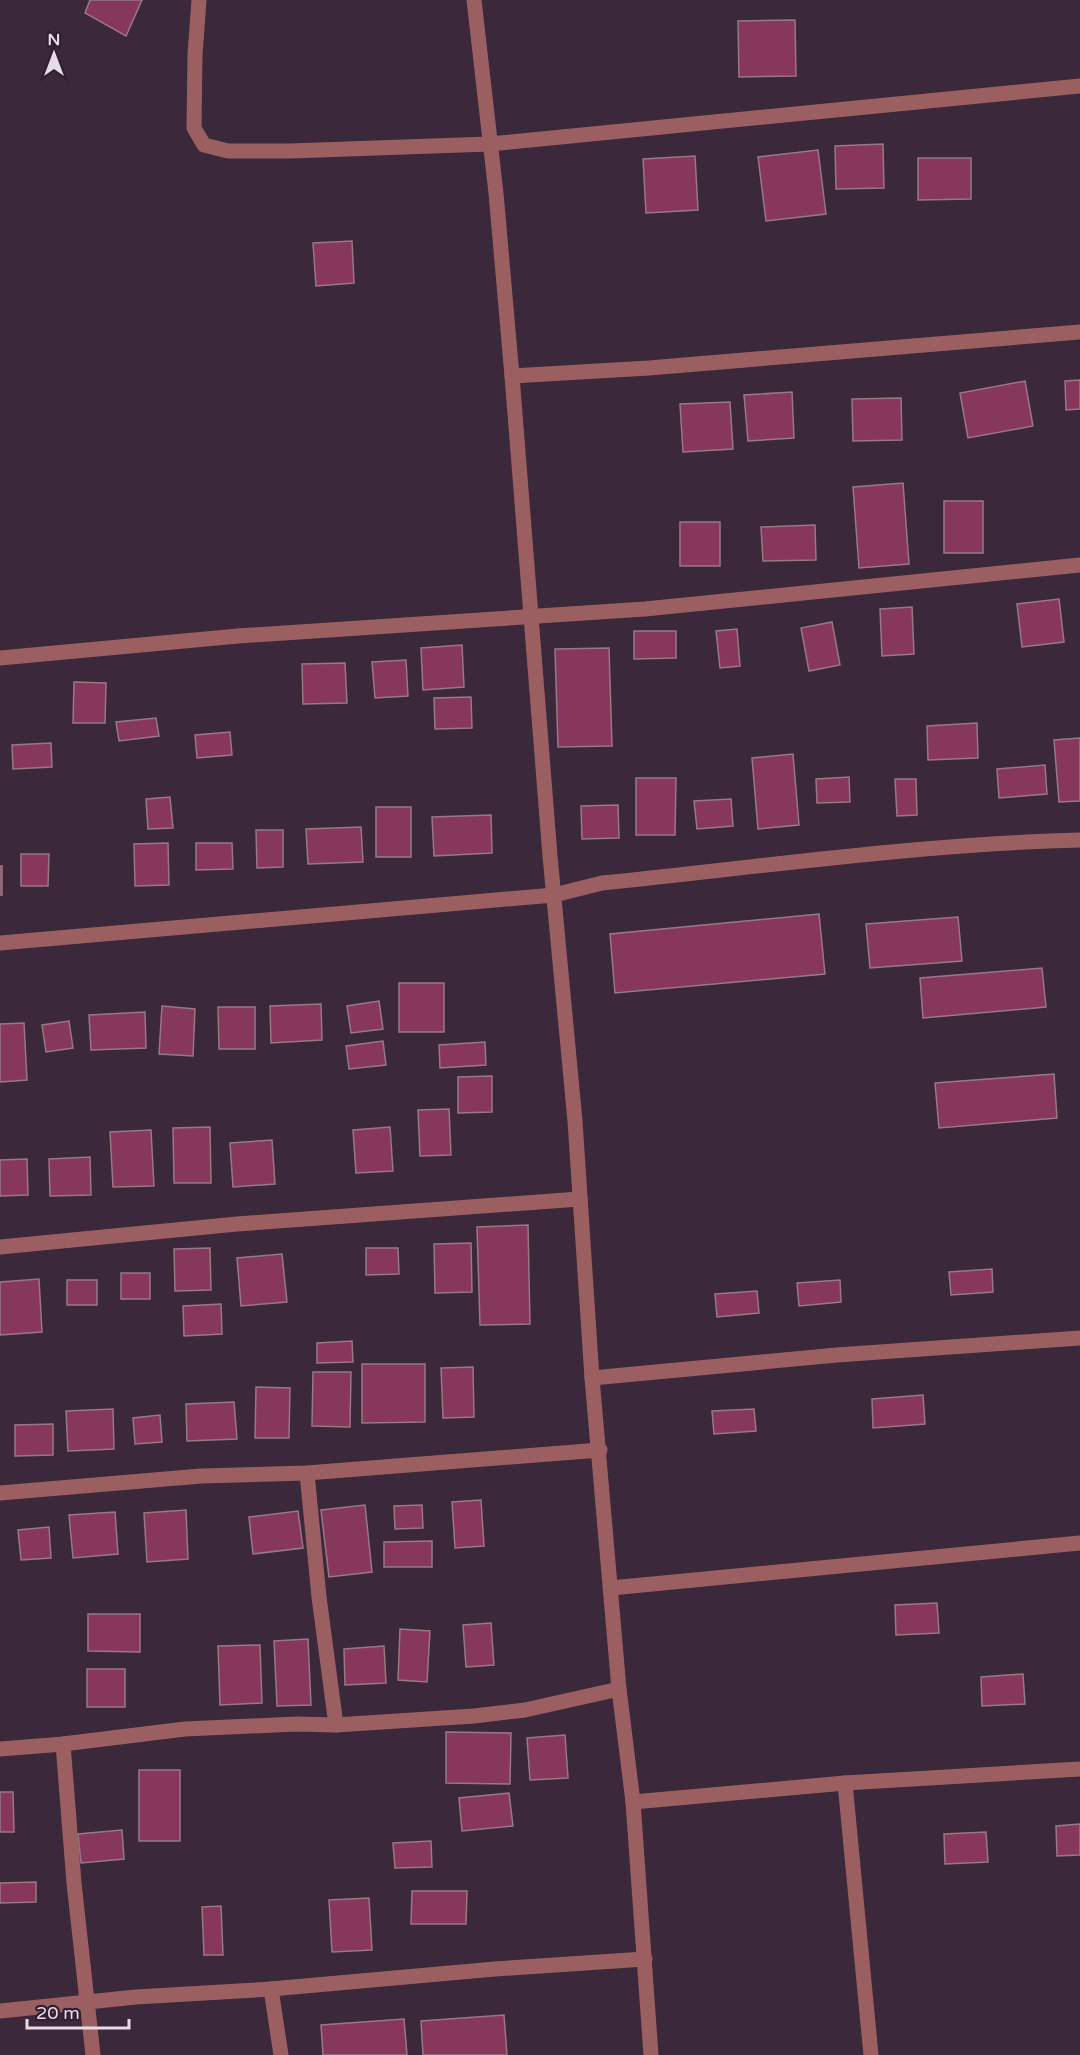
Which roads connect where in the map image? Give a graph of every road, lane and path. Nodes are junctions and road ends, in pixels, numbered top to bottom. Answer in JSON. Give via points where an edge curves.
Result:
{"nodes":[{"id":1,"x":199,"y":0,"type":"edge"},
{"id":2,"x":474,"y":0,"type":"edge"},
{"id":3,"x":1080,"y":86,"type":"edge"},
{"id":4,"x":490,"y":144,"type":"junction"},
{"id":5,"x":1080,"y":332,"type":"edge"},
{"id":6,"x":512,"y":376,"type":"junction"},
{"id":7,"x":1080,"y":565,"type":"edge"},
{"id":8,"x":531,"y":617,"type":"junction"},
{"id":9,"x":0,"y":658,"type":"edge"},
{"id":10,"x":1080,"y":840,"type":"edge"},
{"id":11,"x":554,"y":895,"type":"junction"},
{"id":12,"x":0,"y":943,"type":"edge"},
{"id":13,"x":580,"y":1198,"type":"junction"},
{"id":14,"x":0,"y":1247,"type":"edge"},
{"id":15,"x":1080,"y":1338,"type":"edge"},
{"id":16,"x":592,"y":1378,"type":"junction"},
{"id":17,"x":600,"y":1450,"type":"junction"},
{"id":18,"x":307,"y":1473,"type":"junction"},
{"id":19,"x":0,"y":1493,"type":"edge"},
{"id":20,"x":1080,"y":1543,"type":"edge"},
{"id":21,"x":611,"y":1588,"type":"junction"},
{"id":22,"x":619,"y":1689,"type":"junction"},
{"id":23,"x":336,"y":1725,"type":"junction"},
{"id":24,"x":63,"y":1744,"type":"junction"},
{"id":25,"x":0,"y":1749,"type":"edge"},
{"id":26,"x":1080,"y":1769,"type":"edge"},
{"id":27,"x":845,"y":1783,"type":"junction"},
{"id":28,"x":633,"y":1802,"type":"junction"},
{"id":29,"x":645,"y":1959,"type":"junction"},
{"id":30,"x":271,"y":1989,"type":"junction"},
{"id":31,"x":88,"y":2003,"type":"junction"},
{"id":32,"x":0,"y":2011,"type":"edge"},
{"id":33,"x":93,"y":2055,"type":"edge"},
{"id":34,"x":281,"y":2055,"type":"edge"},
{"id":35,"x":651,"y":2055,"type":"edge"},
{"id":36,"x":871,"y":2055,"type":"edge"}],
"edges":[{"from":1,"to":4,"type":"street","via":[[195,128],[204,145],[228,151],[290,151]]},
{"from":2,"to":4,"type":"street"},
{"from":3,"to":4,"type":"street"},
{"from":4,"to":6,"type":"street"},
{"from":5,"to":6,"type":"street"},
{"from":6,"to":8,"type":"street"},
{"from":7,"to":8,"type":"street"},
{"from":8,"to":9,"type":"street","via":[[238,636]]},
{"from":8,"to":11,"type":"street"},
{"from":10,"to":11,"type":"street","via":[[913,849],[602,883]]},
{"from":11,"to":12,"type":"street"},
{"from":11,"to":13,"type":"street"},
{"from":13,"to":14,"type":"street"},
{"from":13,"to":16,"type":"street"},
{"from":15,"to":16,"type":"street"},
{"from":16,"to":17,"type":"street"},
{"from":17,"to":18,"type":"street"},
{"from":17,"to":21,"type":"street"},
{"from":18,"to":19,"type":"street","via":[[201,1476]]},
{"from":18,"to":23,"type":"street","via":[[318,1597]]},
{"from":20,"to":21,"type":"street"},
{"from":21,"to":22,"type":"street"},
{"from":22,"to":23,"type":"street","via":[[525,1710]]},
{"from":22,"to":28,"type":"street"},
{"from":23,"to":24,"type":"street","via":[[185,1729]]},
{"from":24,"to":25,"type":"street"},
{"from":24,"to":31,"type":"street"},
{"from":26,"to":27,"type":"street"},
{"from":27,"to":28,"type":"street"},
{"from":27,"to":36,"type":"street"},
{"from":28,"to":29,"type":"street"},
{"from":29,"to":30,"type":"street","via":[[495,1968]]},
{"from":29,"to":35,"type":"street"},
{"from":30,"to":31,"type":"street"},
{"from":30,"to":34,"type":"street"},
{"from":31,"to":32,"type":"street"},
{"from":31,"to":33,"type":"street"}]}
